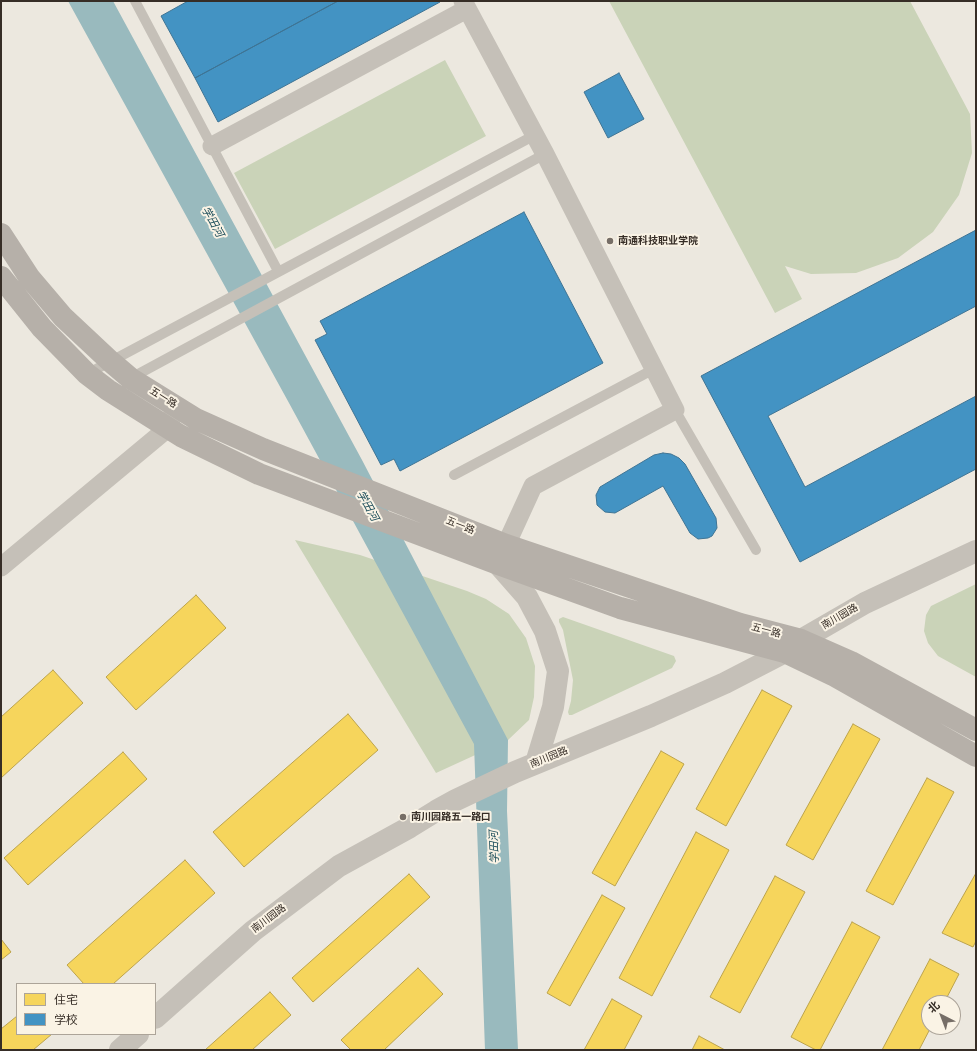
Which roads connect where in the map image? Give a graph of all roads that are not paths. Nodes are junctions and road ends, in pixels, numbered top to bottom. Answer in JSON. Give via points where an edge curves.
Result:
{"nodes":[{"id":1,"x":135,"y":1,"type":"edge"},
{"id":2,"x":465,"y":5,"type":"edge"},
{"id":3,"x":535,"y":135,"type":"junction"},
{"id":4,"x":212,"y":146,"type":"junction"},
{"id":5,"x":545,"y":154,"type":"junction"},
{"id":6,"x":1,"y":234,"type":"edge"},
{"id":7,"x":278,"y":271,"type":"junction"},
{"id":8,"x":1,"y":277,"type":"edge"},
{"id":9,"x":110,"y":361,"type":"junction"},
{"id":10,"x":654,"y":369,"type":"junction"},
{"id":11,"x":87,"y":374,"type":"junction"},
{"id":12,"x":130,"y":378,"type":"junction"},
{"id":13,"x":108,"y":390,"type":"junction"},
{"id":14,"x":176,"y":407,"type":"junction"},
{"id":15,"x":675,"y":410,"type":"junction"},
{"id":16,"x":168,"y":428,"type":"junction"},
{"id":17,"x":454,"y":475,"type":"dead end"},
{"id":18,"x":756,"y":550,"type":"dead end"},
{"id":19,"x":976,"y":551,"type":"edge"},
{"id":20,"x":502,"y":555,"type":"junction"},
{"id":21,"x":1,"y":567,"type":"edge"},
{"id":22,"x":793,"y":646,"type":"junction"},
{"id":23,"x":976,"y":730,"type":"edge"},
{"id":24,"x":976,"y":756,"type":"edge"},
{"id":25,"x":536,"y":763,"type":"junction"},
{"id":26,"x":156,"y":1017,"type":"edge"},
{"id":27,"x":137,"y":1035,"type":"edge"},
{"id":28,"x":120,"y":1050,"type":"edge"}],
"edges":[{"from":1,"to":4,"type":"lane"},
{"from":2,"to":3,"type":"street"},
{"from":2,"to":4,"type":"street"},
{"from":3,"to":5,"type":"street"},
{"from":3,"to":7,"type":"lane"},
{"from":4,"to":7,"type":"lane"},
{"from":5,"to":10,"type":"street"},
{"from":5,"to":12,"type":"lane"},
{"from":6,"to":9,"type":"main road","name":"五一路","via":[[29,277],[63,317]]},
{"from":7,"to":9,"type":"lane"},
{"from":8,"to":11,"type":"main road","name":"五一路","via":[[42,328]]},
{"from":9,"to":11,"type":"lane"},
{"from":9,"to":12,"type":"main road","name":"五一路"},
{"from":10,"to":15,"type":"street"},
{"from":10,"to":17,"type":"lane"},
{"from":11,"to":13,"type":"main road","name":"五一路"},
{"from":12,"to":13,"type":"lane"},
{"from":12,"to":14,"type":"main road","name":"五一路"},
{"from":13,"to":16,"type":"main road","name":"五一路"},
{"from":14,"to":16,"type":"street"},
{"from":14,"to":20,"type":"main road","name":"五一路","via":[[196,419],[263,449],[396,501]]},
{"from":15,"to":18,"type":"lane"},
{"from":15,"to":20,"type":"street","via":[[533,486]]},
{"from":16,"to":20,"type":"main road","name":"五一路","via":[[259,474],[408,529]]},
{"from":16,"to":21,"type":"street"},
{"from":19,"to":22,"type":"street","name":"南川园路","via":[[865,603]]},
{"from":20,"to":22,"type":"main road","name":"五一路","via":[[740,624]]},
{"from":20,"to":25,"type":"street","via":[[545,631],[558,671],[553,707]]},
{"from":22,"to":23,"type":"main road","name":"五一路","via":[[851,662]]},
{"from":22,"to":24,"type":"main road","name":"五一路","via":[[832,675]]},
{"from":22,"to":25,"type":"street","name":"南川园路","via":[[725,683]]},
{"from":25,"to":26,"type":"street","name":"南川园路","via":[[456,800],[339,866],[253,931]]},
{"from":27,"to":28,"type":"street"}]}
